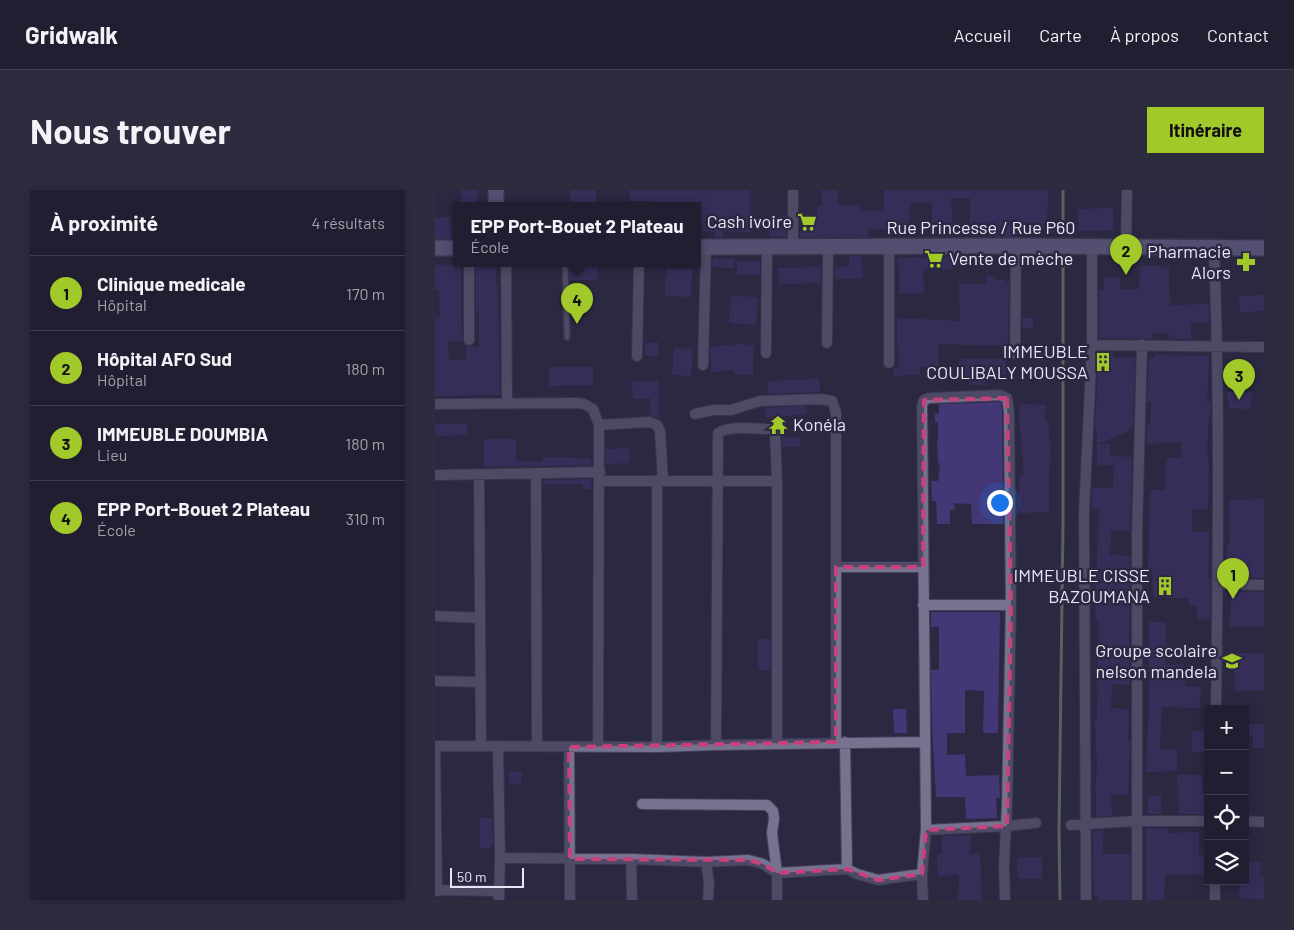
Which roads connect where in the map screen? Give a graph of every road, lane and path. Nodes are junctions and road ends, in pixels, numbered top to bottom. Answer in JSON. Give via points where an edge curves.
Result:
{"nodes":[{"id":1,"x":793,"y":190,"type":"edge"},
{"id":2,"x":1127,"y":190,"type":"edge"},
{"id":3,"x":767,"y":246,"type":"junction"},
{"id":4,"x":793,"y":246,"type":"junction"},
{"id":5,"x":827,"y":246,"type":"junction"},
{"id":6,"x":889,"y":246,"type":"junction"},
{"id":7,"x":1016,"y":246,"type":"junction"},
{"id":8,"x":702,"y":247,"type":"edge"},
{"id":9,"x":1092,"y":247,"type":"junction"},
{"id":10,"x":1126,"y":247,"type":"junction"},
{"id":11,"x":435,"y":248,"type":"edge"},
{"id":12,"x":453,"y":248,"type":"edge"},
{"id":13,"x":1264,"y":248,"type":"edge"},
{"id":14,"x":1214,"y":249,"type":"junction"},
{"id":15,"x":469,"y":267,"type":"edge"},
{"id":16,"x":506,"y":267,"type":"edge"},
{"id":17,"x":565,"y":267,"type":"edge"},
{"id":18,"x":639,"y":267,"type":"edge"},
{"id":19,"x":567,"y":338,"type":"dead end"},
{"id":20,"x":469,"y":340,"type":"dead end"},
{"id":21,"x":827,"y":344,"type":"dead end"},
{"id":22,"x":1092,"y":345,"type":"junction"},
{"id":23,"x":1142,"y":345,"type":"junction"},
{"id":24,"x":1217,"y":346,"type":"junction"},
{"id":25,"x":1264,"y":347,"type":"edge"},
{"id":26,"x":767,"y":353,"type":"dead end"},
{"id":27,"x":1015,"y":354,"type":"dead end"},
{"id":28,"x":637,"y":356,"type":"dead end"},
{"id":29,"x":889,"y":363,"type":"dead end"},
{"id":30,"x":703,"y":365,"type":"dead end"},
{"id":31,"x":507,"y":403,"type":"junction"},
{"id":32,"x":435,"y":404,"type":"edge"},
{"id":33,"x":695,"y":414,"type":"dead end"},
{"id":34,"x":599,"y":425,"type":"junction"},
{"id":35,"x":536,"y":473,"type":"junction"},
{"id":36,"x":435,"y":475,"type":"edge"},
{"id":37,"x":479,"y":475,"type":"junction"},
{"id":38,"x":600,"y":476,"type":"junction"},
{"id":39,"x":661,"y":481,"type":"junction"},
{"id":40,"x":717,"y":481,"type":"junction"},
{"id":41,"x":777,"y":481,"type":"junction"},
{"id":42,"x":836,"y":567,"type":"junction"},
{"id":43,"x":923,"y":567,"type":"junction"},
{"id":44,"x":1218,"y":584,"type":"junction"},
{"id":45,"x":1264,"y":585,"type":"edge"},
{"id":46,"x":923,"y":605,"type":"junction"},
{"id":47,"x":1011,"y":605,"type":"junction"},
{"id":48,"x":435,"y":616,"type":"edge"},
{"id":49,"x":480,"y":618,"type":"junction"},
{"id":50,"x":435,"y":681,"type":"edge"},
{"id":51,"x":480,"y":682,"type":"junction"},
{"id":52,"x":1216,"y":705,"type":"edge"},
{"id":53,"x":840,"y":742,"type":"junction"},
{"id":54,"x":924,"y":742,"type":"junction"},
{"id":55,"x":777,"y":744,"type":"junction"},
{"id":56,"x":716,"y":745,"type":"junction"},
{"id":57,"x":435,"y":746,"type":"edge"},
{"id":58,"x":481,"y":746,"type":"junction"},
{"id":59,"x":537,"y":746,"type":"junction"},
{"id":60,"x":498,"y":747,"type":"junction"},
{"id":61,"x":569,"y":747,"type":"junction"},
{"id":62,"x":598,"y":747,"type":"junction"},
{"id":63,"x":657,"y":747,"type":"junction"},
{"id":64,"x":642,"y":804,"type":"dead end"},
{"id":65,"x":1204,"y":821,"type":"edge"},
{"id":66,"x":1249,"y":821,"type":"edge"},
{"id":67,"x":1136,"y":822,"type":"junction"},
{"id":68,"x":1264,"y":822,"type":"edge"},
{"id":69,"x":1036,"y":823,"type":"dead end"},
{"id":70,"x":1071,"y":824,"type":"dead end"},
{"id":71,"x":1086,"y":824,"type":"junction"},
{"id":72,"x":1007,"y":826,"type":"junction"},
{"id":73,"x":926,"y":830,"type":"junction"},
{"id":74,"x":500,"y":858,"type":"junction"},
{"id":75,"x":569,"y":859,"type":"junction"},
{"id":76,"x":631,"y":859,"type":"junction"},
{"id":77,"x":706,"y":862,"type":"junction"},
{"id":78,"x":847,"y":869,"type":"junction"},
{"id":79,"x":777,"y":873,"type":"junction"},
{"id":80,"x":922,"y":874,"type":"junction"},
{"id":81,"x":1215,"y":885,"type":"edge"},
{"id":82,"x":436,"y":890,"type":"edge"},
{"id":83,"x":499,"y":896,"type":"edge"},
{"id":84,"x":570,"y":900,"type":"edge"},
{"id":85,"x":632,"y":900,"type":"edge"},
{"id":86,"x":709,"y":900,"type":"edge"},
{"id":87,"x":777,"y":900,"type":"edge"},
{"id":88,"x":923,"y":900,"type":"edge"},
{"id":89,"x":1005,"y":900,"type":"edge"},
{"id":90,"x":1086,"y":900,"type":"edge"},
{"id":91,"x":1137,"y":900,"type":"edge"},
{"id":92,"x":1215,"y":900,"type":"edge"}],
"edges":[{"from":1,"to":4,"type":"street"},
{"from":2,"to":10,"type":"street"},
{"from":3,"to":4,"type":"street","name":"Rue Princesse / Rue P60"},
{"from":3,"to":8,"type":"street","name":"Rue Princesse / Rue P60"},
{"from":3,"to":26,"type":"street"},
{"from":4,"to":5,"type":"street","name":"Rue Princesse / Rue P60"},
{"from":5,"to":6,"type":"street","name":"Rue Princesse / Rue P60"},
{"from":5,"to":21,"type":"street"},
{"from":6,"to":7,"type":"street","name":"Rue Princesse / Rue P60"},
{"from":6,"to":29,"type":"street"},
{"from":7,"to":9,"type":"street","name":"Rue Princesse / Rue P60"},
{"from":7,"to":27,"type":"street"},
{"from":8,"to":30,"type":"street"},
{"from":9,"to":10,"type":"street","name":"Rue Princesse / Rue P60"},
{"from":9,"to":22,"type":"street"},
{"from":10,"to":14,"type":"street","name":"Rue Princesse / Rue P60"},
{"from":11,"to":12,"type":"street"},
{"from":13,"to":14,"type":"street","name":"Rue Princesse / Rue P60"},
{"from":14,"to":24,"type":"street"},
{"from":15,"to":20,"type":"street"},
{"from":16,"to":31,"type":"street"},
{"from":17,"to":19,"type":"lane"},
{"from":18,"to":28,"type":"street"},
{"from":22,"to":23,"type":"street"},
{"from":22,"to":71,"type":"street","via":[[1084,513]]},
{"from":23,"to":24,"type":"street"},
{"from":23,"to":67,"type":"street","via":[[1137,532]]},
{"from":24,"to":25,"type":"street"},
{"from":24,"to":44,"type":"street"},
{"from":31,"to":32,"type":"street"},
{"from":31,"to":34,"type":"street","via":[[584,404],[593,409]]},
{"from":33,"to":42,"type":"street","via":[[731,410],[760,401],[832,401],[835,412]]},
{"from":34,"to":38,"type":"street"},
{"from":34,"to":39,"type":"street","via":[[650,422],[657,425],[660,431]]},
{"from":35,"to":37,"type":"street"},
{"from":35,"to":38,"type":"street"},
{"from":35,"to":59,"type":"street"},
{"from":36,"to":37,"type":"street"},
{"from":37,"to":49,"type":"street"},
{"from":38,"to":39,"type":"street"},
{"from":38,"to":62,"type":"street"},
{"from":39,"to":40,"type":"street"},
{"from":39,"to":63,"type":"street"},
{"from":40,"to":41,"type":"street"},
{"from":40,"to":41,"type":"street","via":[[718,433],[730,429],[775,432]]},
{"from":40,"to":56,"type":"street"},
{"from":41,"to":55,"type":"street"},
{"from":42,"to":43,"type":"street"},
{"from":42,"to":53,"type":"street"},
{"from":43,"to":46,"type":"street"},
{"from":43,"to":47,"type":"street","via":[[924,400],[1000,395],[1007,398]]},
{"from":44,"to":45,"type":"street"},
{"from":44,"to":52,"type":"street"},
{"from":46,"to":47,"type":"street"},
{"from":46,"to":54,"type":"street"},
{"from":47,"to":72,"type":"street"},
{"from":48,"to":49,"type":"street"},
{"from":49,"to":51,"type":"street"},
{"from":50,"to":51,"type":"street"},
{"from":51,"to":58,"type":"street"},
{"from":53,"to":54,"type":"street"},
{"from":53,"to":55,"type":"street"},
{"from":53,"to":78,"type":"street"},
{"from":54,"to":73,"type":"street"},
{"from":55,"to":56,"type":"street"},
{"from":56,"to":63,"type":"street"},
{"from":57,"to":58,"type":"street"},
{"from":57,"to":82,"type":"street"},
{"from":58,"to":60,"type":"street"},
{"from":59,"to":60,"type":"street"},
{"from":59,"to":61,"type":"street"},
{"from":60,"to":74,"type":"street"},
{"from":61,"to":62,"type":"street"},
{"from":61,"to":75,"type":"street"},
{"from":62,"to":63,"type":"street"},
{"from":64,"to":79,"type":"street","via":[[767,805],[773,811]]},
{"from":65,"to":67,"type":"street"},
{"from":66,"to":68,"type":"street"},
{"from":67,"to":71,"type":"street"},
{"from":67,"to":91,"type":"street"},
{"from":69,"to":72,"type":"street"},
{"from":70,"to":71,"type":"street"},
{"from":71,"to":90,"type":"street"},
{"from":72,"to":73,"type":"street"},
{"from":72,"to":89,"type":"street"},
{"from":73,"to":80,"type":"street"},
{"from":74,"to":75,"type":"street"},
{"from":74,"to":83,"type":"street"},
{"from":75,"to":76,"type":"street"},
{"from":75,"to":84,"type":"street"},
{"from":76,"to":77,"type":"street"},
{"from":76,"to":85,"type":"street"},
{"from":77,"to":79,"type":"street","via":[[748,860]]},
{"from":77,"to":86,"type":"street"},
{"from":78,"to":79,"type":"street"},
{"from":78,"to":80,"type":"street","via":[[878,880]]},
{"from":79,"to":87,"type":"street"},
{"from":80,"to":88,"type":"street"},
{"from":81,"to":92,"type":"street"},
{"from":82,"to":83,"type":"street"}]}
